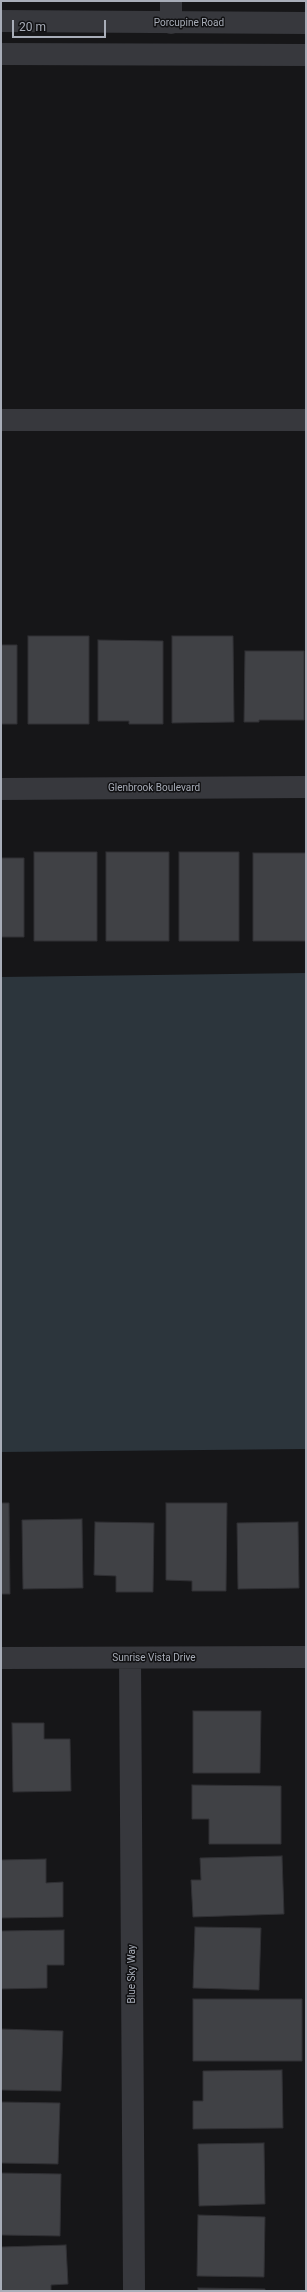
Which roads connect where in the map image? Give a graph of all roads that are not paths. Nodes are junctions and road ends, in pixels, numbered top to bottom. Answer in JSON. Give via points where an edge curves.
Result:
{"nodes":[{"id":1,"x":171,"y":1,"type":"edge"},
{"id":2,"x":1,"y":21,"type":"edge"},
{"id":3,"x":171,"y":23,"type":"junction"},
{"id":4,"x":306,"y":23,"type":"edge"},
{"id":5,"x":1,"y":54,"type":"edge"},
{"id":6,"x":306,"y":55,"type":"edge"},
{"id":7,"x":1,"y":420,"type":"edge"},
{"id":8,"x":306,"y":420,"type":"edge"},
{"id":9,"x":306,"y":787,"type":"edge"},
{"id":10,"x":1,"y":789,"type":"edge"},
{"id":11,"x":306,"y":1657,"type":"edge"},
{"id":12,"x":1,"y":1658,"type":"edge"},
{"id":13,"x":130,"y":1658,"type":"junction"},
{"id":14,"x":134,"y":2291,"type":"edge"}],
"edges":[{"from":1,"to":3,"type":"street"},
{"from":2,"to":3,"type":"street","name":"Porcupine Road"},
{"from":3,"to":4,"type":"street","name":"Porcupine Road"},
{"from":5,"to":6,"type":"street"},
{"from":7,"to":8,"type":"street"},
{"from":9,"to":10,"type":"street","name":"Glenbrook Boulevard"},
{"from":11,"to":13,"type":"street","name":"Sunrise Vista Drive"},
{"from":12,"to":13,"type":"street","name":"Sunrise Vista Drive"},
{"from":13,"to":14,"type":"street","name":"Blue Sky Way"}]}
